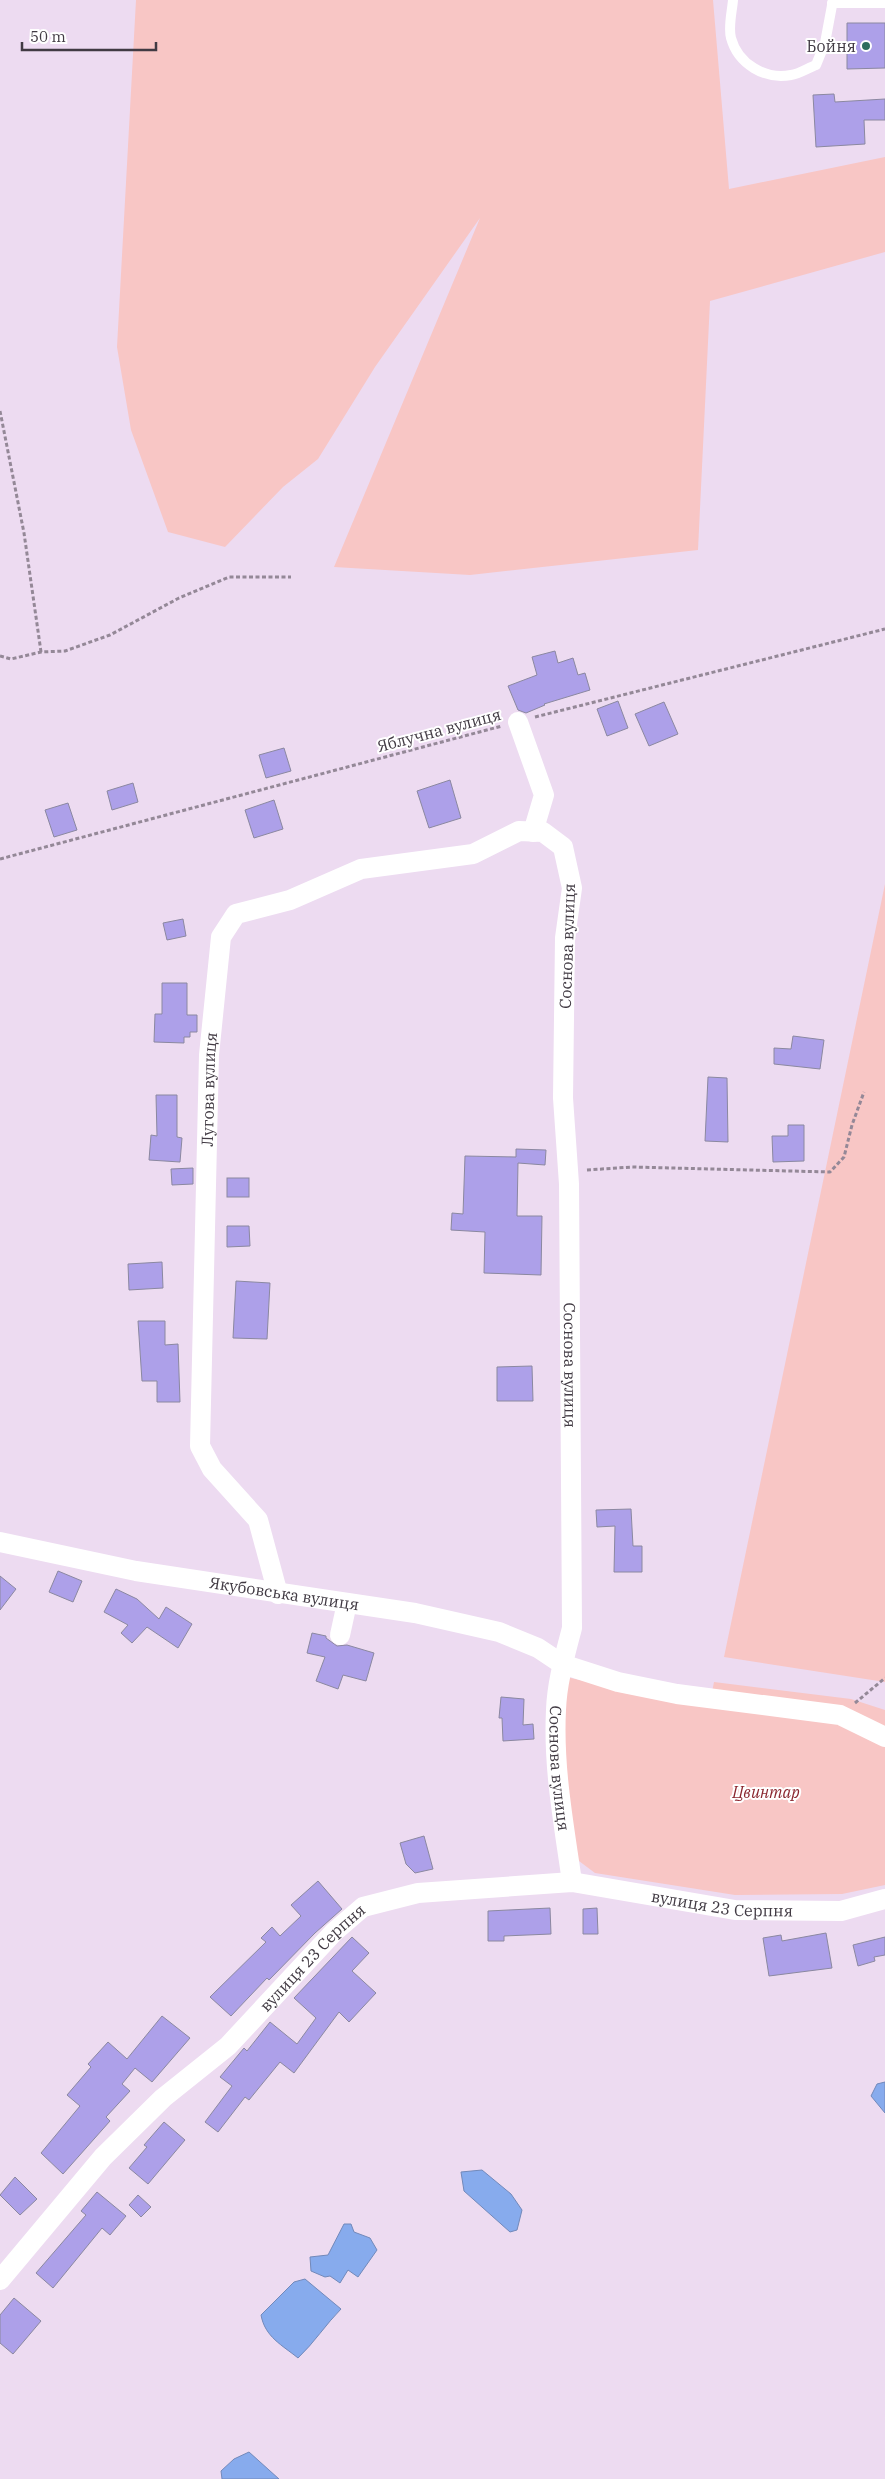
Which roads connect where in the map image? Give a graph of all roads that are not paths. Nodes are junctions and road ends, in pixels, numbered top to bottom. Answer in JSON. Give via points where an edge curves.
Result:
{"nodes":[{"id":1,"x":733,"y":0,"type":"edge"},
{"id":2,"x":832,"y":1,"type":"edge"},
{"id":3,"x":885,"y":3,"type":"edge"},
{"id":4,"x":518,"y":722,"type":"road end"},
{"id":5,"x":533,"y":832,"type":"junction"},
{"id":6,"x":0,"y":1542,"type":"edge"},
{"id":7,"x":278,"y":1594,"type":"junction"},
{"id":8,"x":347,"y":1603,"type":"junction"},
{"id":9,"x":340,"y":1635,"type":"dead end"},
{"id":10,"x":562,"y":1664,"type":"junction"},
{"id":11,"x":885,"y":1737,"type":"edge"},
{"id":12,"x":572,"y":1882,"type":"junction"},
{"id":13,"x":885,"y":1899,"type":"edge"},
{"id":14,"x":0,"y":2280,"type":"edge"}],
"edges":[{"from":1,"to":2,"type":"lane","via":[[730,36],[735,50],[747,64],[764,74],[791,76],[816,65],[825,43]]},
{"from":2,"to":3,"type":"lane"},
{"from":4,"to":5,"type":"street","via":[[544,795]]},
{"from":5,"to":7,"type":"street","name":"Лугова вулиця","via":[[519,831],[472,854],[361,869],[290,900],[236,914],[222,937],[209,1055],[200,1446],[212,1469],[258,1520]]},
{"from":5,"to":10,"type":"street","name":"Соснова вулиця","via":[[543,832],[563,847],[572,888],[565,938],[564,1080],[569,1180],[572,1628]]},
{"from":6,"to":7,"type":"street","name":"Якубовська вулиця","via":[[136,1571]]},
{"from":7,"to":8,"type":"street","name":"Якубовська вулиця"},
{"from":8,"to":9,"type":"street"},
{"from":8,"to":10,"type":"street","name":"Якубовська вулиця","via":[[415,1613],[499,1632],[538,1648]]},
{"from":10,"to":11,"type":"street","name":"Якубовська вулиця","via":[[618,1682],[676,1694],[840,1714]]},
{"from":10,"to":12,"type":"street","name":"Соснова вулиця","via":[[556,1709],[556,1762]]},
{"from":12,"to":13,"type":"street","name":"вулиця 23 Серпня","via":[[735,1910],[841,1911]]},
{"from":12,"to":14,"type":"street","name":"вулиця 23 Серпня","via":[[418,1893],[363,1908],[334,1932],[228,2046],[163,2098],[103,2157]]}]}
